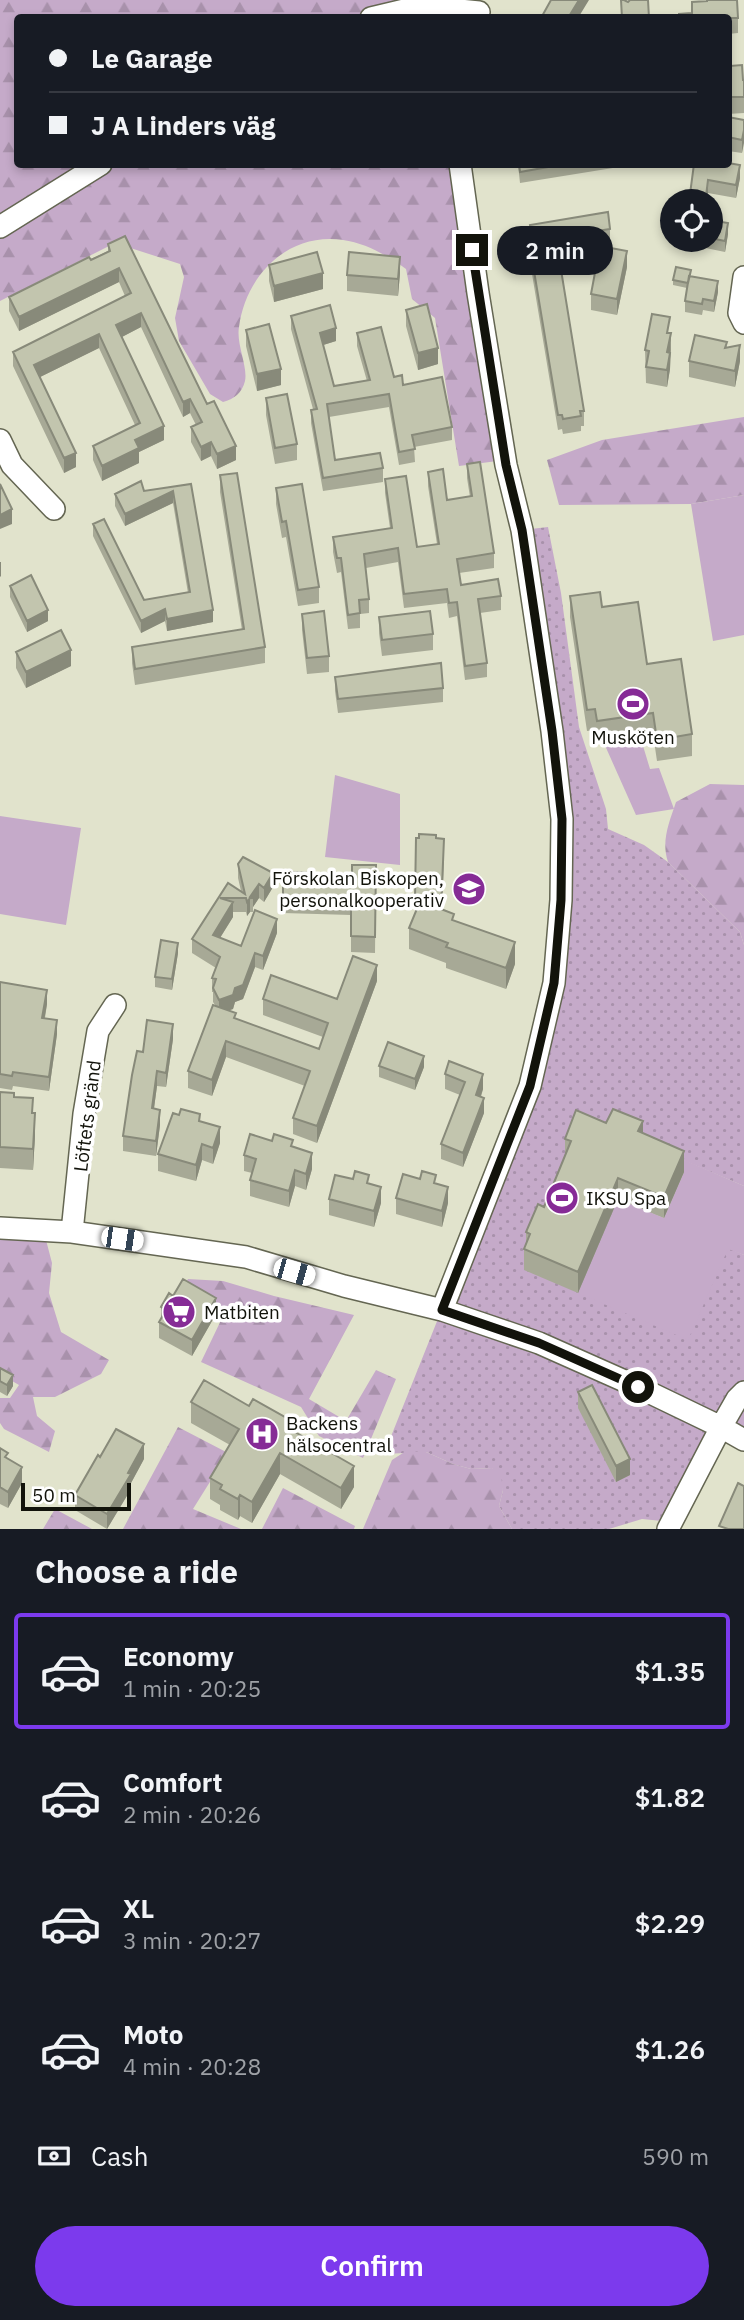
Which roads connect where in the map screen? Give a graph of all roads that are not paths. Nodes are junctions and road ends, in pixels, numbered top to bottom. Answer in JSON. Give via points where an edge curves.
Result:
{"nodes":[{"id":1,"x":480,"y":10,"type":"edge"},
{"id":2,"x":388,"y":14,"type":"edge"},
{"id":3,"x":95,"y":168,"type":"edge"},
{"id":4,"x":461,"y":168,"type":"edge"},
{"id":5,"x":0,"y":227,"type":"edge"},
{"id":6,"x":744,"y":277,"type":"edge"},
{"id":7,"x":744,"y":323,"type":"edge"},
{"id":8,"x":0,"y":440,"type":"edge"},
{"id":9,"x":54,"y":509,"type":"dead end"},
{"id":10,"x":115,"y":1005,"type":"dead end"},
{"id":11,"x":0,"y":1228,"type":"edge"},
{"id":12,"x":72,"y":1232,"type":"junction"},
{"id":13,"x":442,"y":1310,"type":"junction"},
{"id":14,"x":744,"y":1392,"type":"edge"},
{"id":15,"x":721,"y":1426,"type":"junction"},
{"id":16,"x":744,"y":1440,"type":"edge"},
{"id":17,"x":668,"y":1529,"type":"edge"}],
"edges":[{"from":1,"to":2,"type":"street","via":[[421,6]]},
{"from":3,"to":5,"type":"street"},
{"from":4,"to":13,"type":"street","via":[[552,731],[562,819],[561,900],[554,983],[530,1086]]},
{"from":6,"to":7,"type":"street","via":[[739,313]]},
{"from":8,"to":9,"type":"street","via":[[12,465]]},
{"from":10,"to":12,"type":"street","name":"Löftets gränd","via":[[98,1031]]},
{"from":11,"to":12,"type":"street"},
{"from":12,"to":13,"type":"street","via":[[246,1257]]},
{"from":13,"to":15,"type":"street","via":[[539,1343]]},
{"from":14,"to":15,"type":"street"},
{"from":15,"to":16,"type":"street"},
{"from":15,"to":17,"type":"street"}]}
